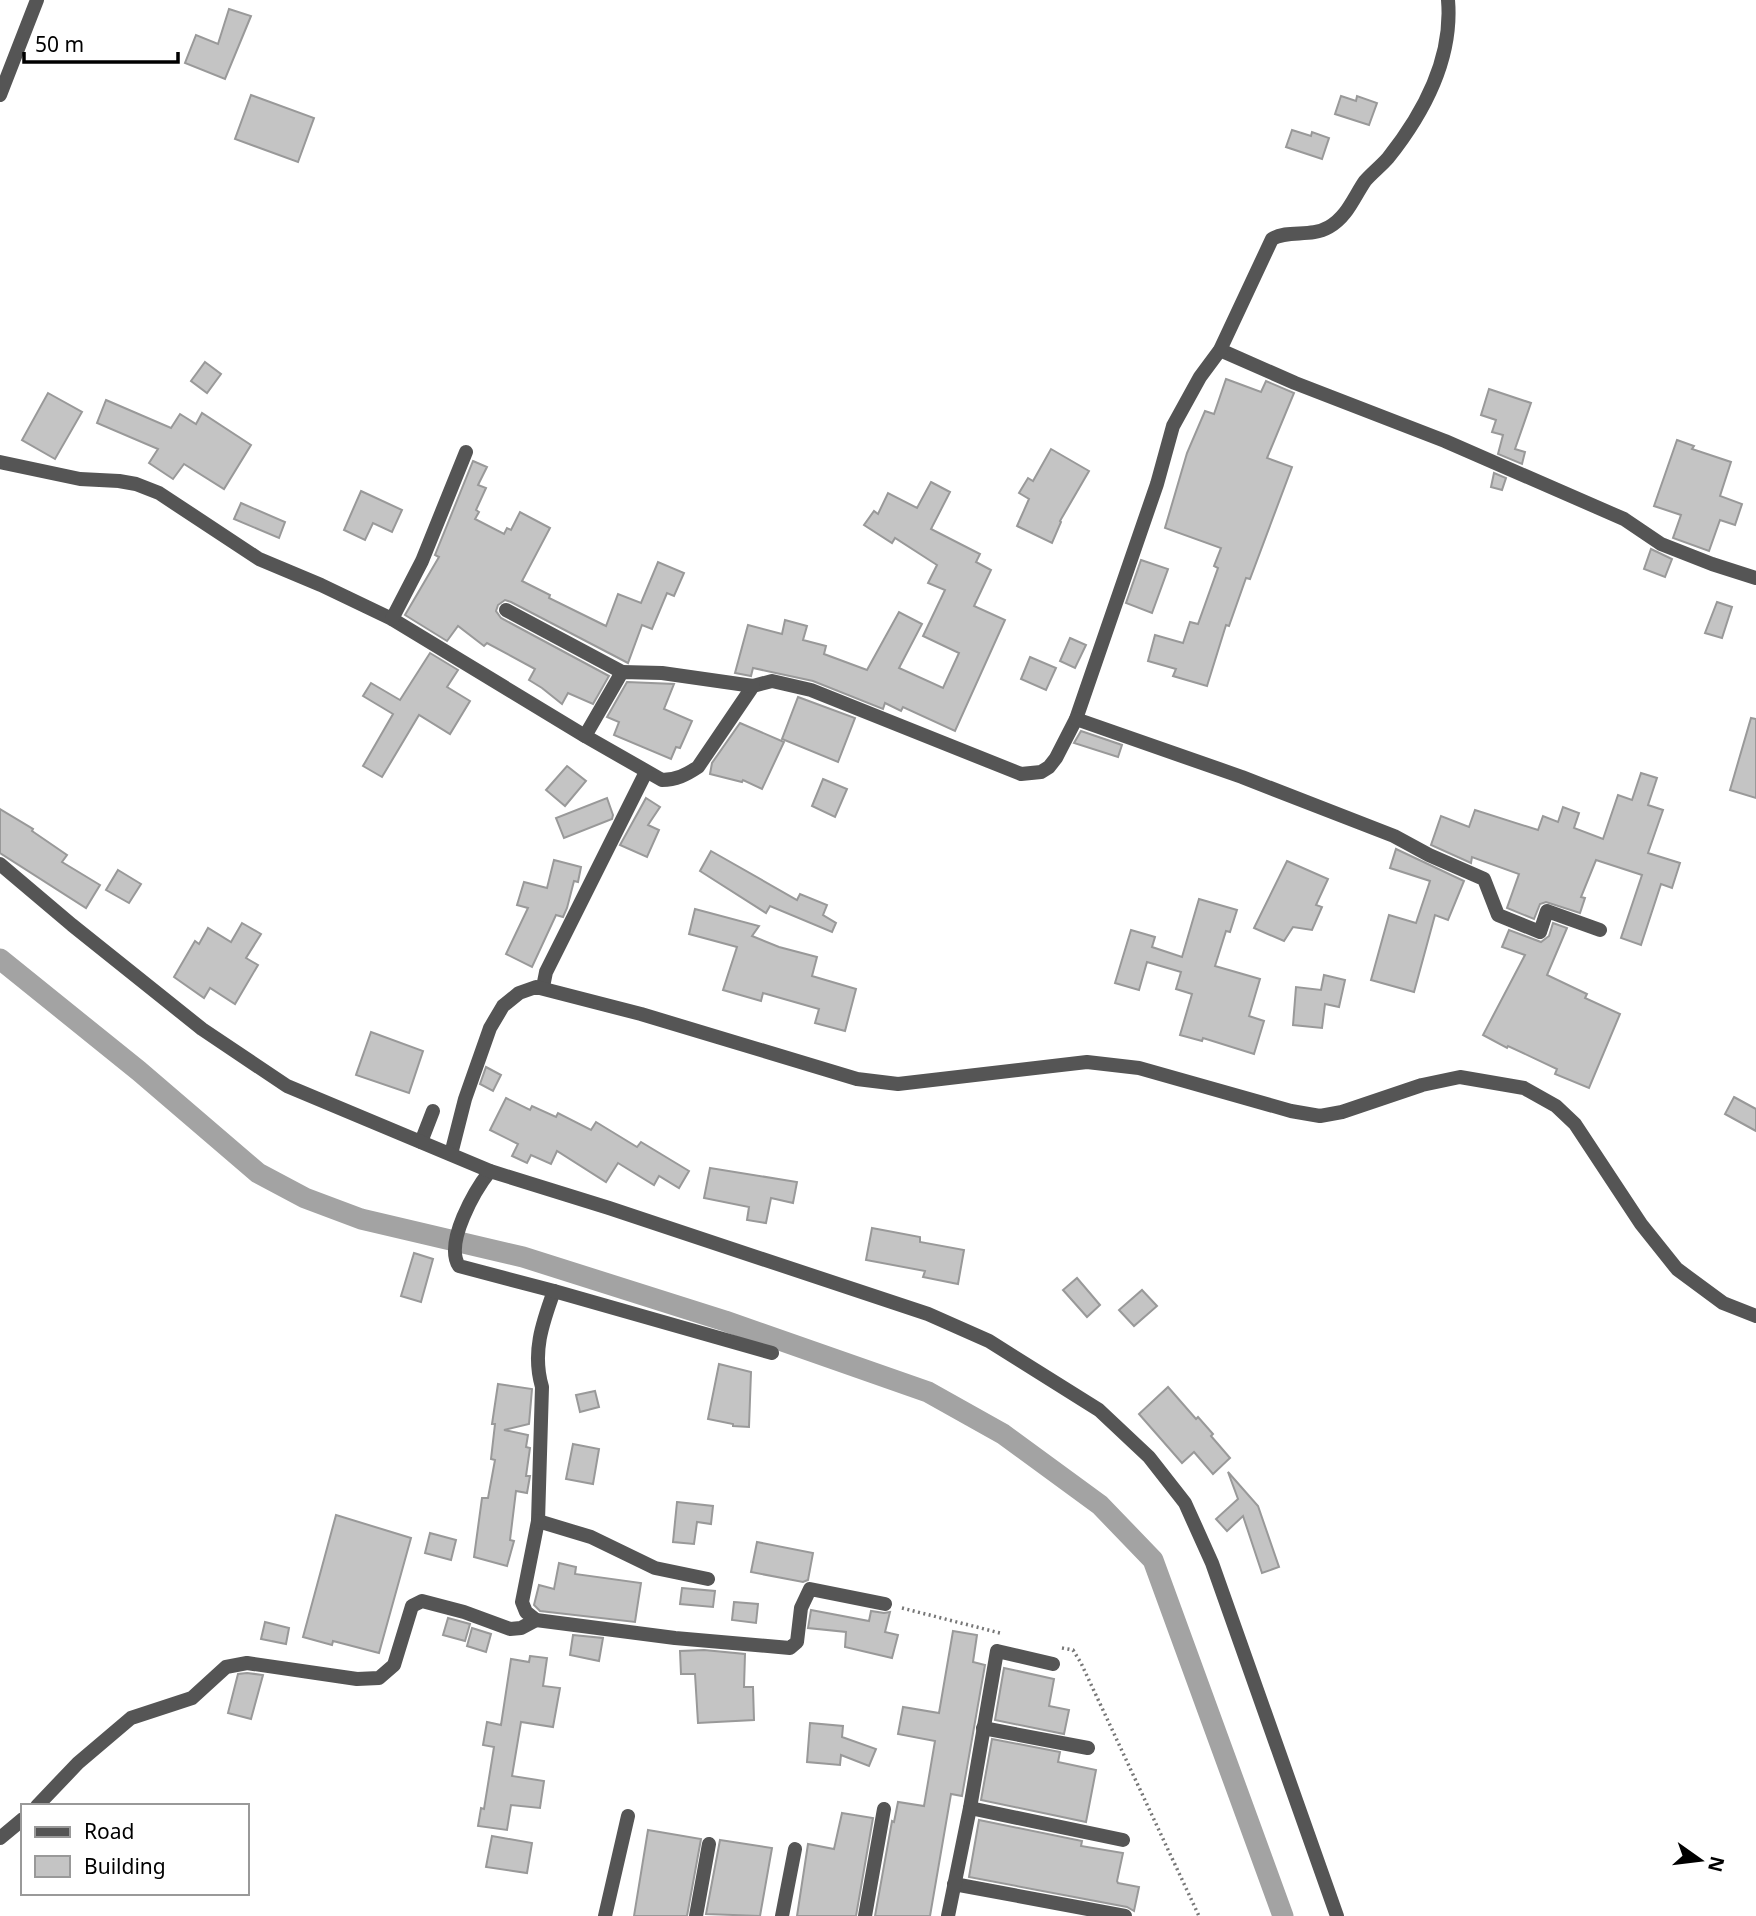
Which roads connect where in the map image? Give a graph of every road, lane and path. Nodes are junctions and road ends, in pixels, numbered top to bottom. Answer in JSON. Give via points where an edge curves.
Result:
{"nodes":[{"id":1,"x":37,"y":0,"type":"edge"},
{"id":2,"x":1448,"y":0,"type":"edge"},
{"id":3,"x":3,"y":79,"type":"edge"},
{"id":4,"x":0,"y":95,"type":"edge"},
{"id":5,"x":1220,"y":350,"type":"junction"},
{"id":6,"x":466,"y":452,"type":"dead end"},
{"id":7,"x":0,"y":462,"type":"edge"},
{"id":8,"x":1756,"y":578,"type":"edge"},
{"id":9,"x":506,"y":610,"type":"dead end"},
{"id":10,"x":392,"y":619,"type":"junction"},
{"id":11,"x":622,"y":672,"type":"junction"},
{"id":12,"x":754,"y":686,"type":"junction"},
{"id":13,"x":1076,"y":719,"type":"junction"},
{"id":14,"x":585,"y":736,"type":"junction"},
{"id":15,"x":646,"y":772,"type":"junction"},
{"id":16,"x":0,"y":864,"type":"edge"},
{"id":17,"x":1600,"y":930,"type":"dead end"},
{"id":18,"x":542,"y":987,"type":"junction"},
{"id":19,"x":433,"y":1111,"type":"dead end"},
{"id":20,"x":421,"y":1142,"type":"junction"},
{"id":21,"x":452,"y":1154,"type":"junction"},
{"id":22,"x":490,"y":1171,"type":"junction"},
{"id":23,"x":554,"y":1291,"type":"junction"},
{"id":24,"x":1756,"y":1316,"type":"edge"},
{"id":25,"x":772,"y":1353,"type":"dead end"},
{"id":26,"x":538,"y":1521,"type":"junction"},
{"id":27,"x":708,"y":1579,"type":"dead end"},
{"id":28,"x":885,"y":1604,"type":"joint"},
{"id":29,"x":536,"y":1620,"type":"junction"},
{"id":30,"x":1005,"y":1634,"type":"dead end"},
{"id":31,"x":1059,"y":1647,"type":"dead end"},
{"id":32,"x":1053,"y":1664,"type":"dead end"},
{"id":33,"x":983,"y":1728,"type":"junction"},
{"id":34,"x":1088,"y":1748,"type":"dead end"},
{"id":35,"x":39,"y":1804,"type":"edge"},
{"id":36,"x":970,"y":1808,"type":"junction"},
{"id":37,"x":884,"y":1809,"type":"dead end"},
{"id":38,"x":628,"y":1816,"type":"dead end"},
{"id":39,"x":21,"y":1821,"type":"edge"},
{"id":40,"x":0,"y":1838,"type":"edge"},
{"id":41,"x":1124,"y":1840,"type":"dead end"},
{"id":42,"x":709,"y":1844,"type":"dead end"},
{"id":43,"x":795,"y":1849,"type":"dead end"},
{"id":44,"x":954,"y":1884,"type":"junction"},
{"id":45,"x":605,"y":1916,"type":"edge"},
{"id":46,"x":696,"y":1916,"type":"edge"},
{"id":47,"x":782,"y":1916,"type":"edge"},
{"id":48,"x":865,"y":1916,"type":"edge"},
{"id":49,"x":948,"y":1916,"type":"edge"},
{"id":50,"x":1125,"y":1916,"type":"edge"},
{"id":51,"x":1199,"y":1916,"type":"edge"},
{"id":52,"x":1337,"y":1916,"type":"edge"}],
"edges":[{"from":1,"to":3,"type":"street"},
{"from":2,"to":5,"type":"street","via":[[1449,29],[1443,54],[1428,97],[1408,128],[1345,214],[1331,226],[1272,239]]},
{"from":3,"to":4,"type":"street"},
{"from":5,"to":8,"type":"street","via":[[1624,519],[1661,544]]},
{"from":5,"to":13,"type":"street","via":[[1173,426]]},
{"from":6,"to":10,"type":"street","via":[[422,561]]},
{"from":7,"to":10,"type":"street","via":[[80,479],[136,484],[176,503],[259,559]]},
{"from":9,"to":11,"type":"street"},
{"from":10,"to":14,"type":"street"},
{"from":11,"to":12,"type":"street"},
{"from":11,"to":14,"type":"street"},
{"from":12,"to":13,"type":"street","via":[[779,681],[811,690],[1021,774],[1049,767]]},
{"from":12,"to":15,"type":"street","via":[[698,767],[672,780]]},
{"from":13,"to":17,"type":"street","via":[[1394,836],[1484,879],[1498,915],[1540,932],[1547,911]]},
{"from":14,"to":15,"type":"street"},
{"from":15,"to":18,"type":"street"},
{"from":16,"to":20,"type":"street","via":[[249,1062],[287,1086]]},
{"from":18,"to":21,"type":"street","via":[[519,993],[503,1006],[490,1028]]},
{"from":18,"to":24,"type":"street","via":[[857,1079],[898,1084],[1087,1062],[1139,1068],[1320,1116],[1460,1077],[1524,1088],[1556,1106],[1575,1124],[1641,1224],[1678,1269],[1723,1303]]},
{"from":19,"to":20,"type":"street"},
{"from":20,"to":21,"type":"street"},
{"from":21,"to":22,"type":"street"},
{"from":22,"to":23,"type":"street","via":[[476,1189],[454,1245],[459,1266]]},
{"from":22,"to":52,"type":"street","via":[[928,1314],[989,1341],[1099,1410],[1149,1457],[1185,1503],[1213,1563]]},
{"from":23,"to":25,"type":"street"},
{"from":23,"to":26,"type":"street","via":[[542,1325],[537,1367],[542,1387]]},
{"from":26,"to":27,"type":"street","via":[[591,1537],[656,1568]]},
{"from":26,"to":29,"type":"street","via":[[522,1602]]},
{"from":28,"to":29,"type":"street","via":[[810,1589],[801,1608],[797,1643],[790,1648]]},
{"from":28,"to":30,"type":"path"},
{"from":29,"to":35,"type":"street","via":[[510,1629],[422,1601],[412,1606],[394,1665],[379,1678],[247,1663],[226,1667],[192,1699],[131,1718]]},
{"from":31,"to":51,"type":"path","via":[[1073,1650],[1081,1663]]},
{"from":32,"to":33,"type":"street","via":[[997,1651]]},
{"from":33,"to":34,"type":"street"},
{"from":33,"to":36,"type":"street"},
{"from":36,"to":41,"type":"street"},
{"from":36,"to":44,"type":"street"},
{"from":37,"to":48,"type":"street"},
{"from":38,"to":45,"type":"street"},
{"from":39,"to":40,"type":"street"},
{"from":42,"to":46,"type":"street"},
{"from":43,"to":47,"type":"street"},
{"from":44,"to":49,"type":"street"},
{"from":44,"to":50,"type":"street"}]}
